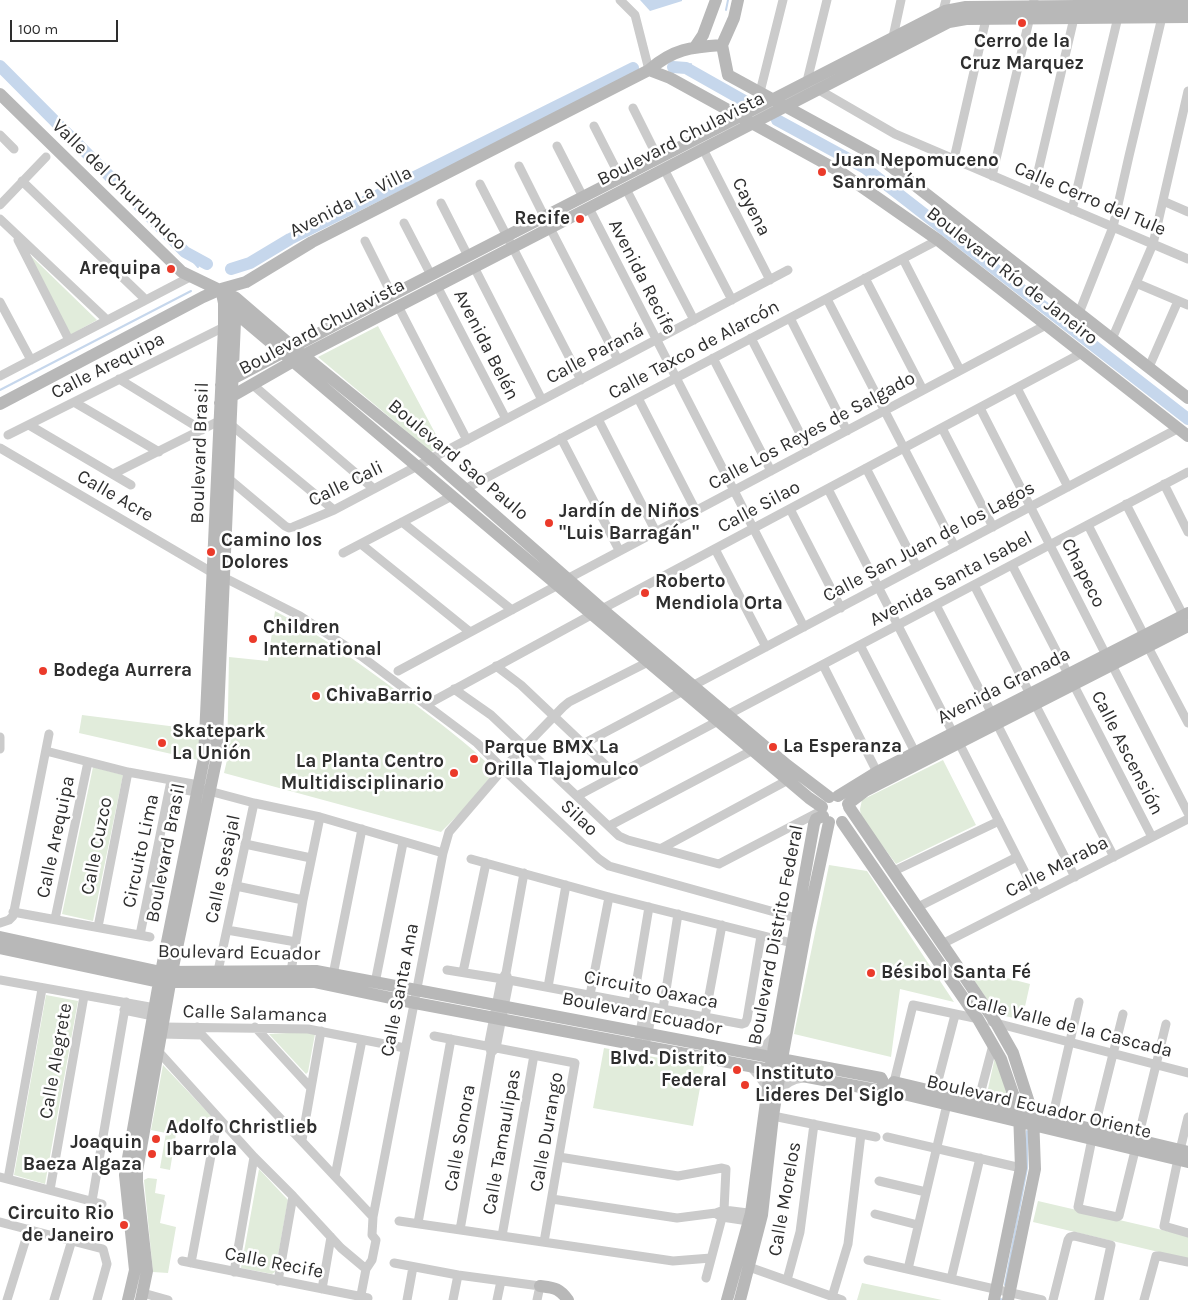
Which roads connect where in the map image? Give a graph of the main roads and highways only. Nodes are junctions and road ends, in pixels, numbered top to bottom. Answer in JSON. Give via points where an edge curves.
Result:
{"nodes":[{"id":1,"x":716,"y":0,"type":"edge"},
{"id":2,"x":738,"y":0,"type":"edge"},
{"id":3,"x":1188,"y":5,"type":"edge"},
{"id":4,"x":944,"y":6,"type":"edge"},
{"id":5,"x":1165,"y":7,"type":"edge"},
{"id":6,"x":988,"y":8,"type":"edge"},
{"id":7,"x":1032,"y":8,"type":"edge"},
{"id":8,"x":1120,"y":8,"type":"edge"},
{"id":9,"x":1188,"y":17,"type":"edge"},
{"id":10,"x":722,"y":44,"type":"junction"},
{"id":11,"x":696,"y":47,"type":"junction"},
{"id":12,"x":649,"y":70,"type":"junction"},
{"id":13,"x":0,"y":94,"type":"edge"},
{"id":14,"x":774,"y":98,"type":"junction"},
{"id":15,"x":787,"y":106,"type":"junction"},
{"id":16,"x":740,"y":116,"type":"junction"},
{"id":17,"x":754,"y":123,"type":"junction"},
{"id":18,"x":661,"y":163,"type":"junction"},
{"id":19,"x":221,"y":289,"type":"junction"},
{"id":20,"x":230,"y":300,"type":"junction"},
{"id":21,"x":395,"y":300,"type":"junction"},
{"id":22,"x":235,"y":313,"type":"junction"},
{"id":23,"x":293,"y":347,"type":"junction"},
{"id":24,"x":282,"y":353,"type":"junction"},
{"id":25,"x":298,"y":359,"type":"junction"},
{"id":26,"x":226,"y":383,"type":"junction"},
{"id":27,"x":1187,"y":393,"type":"edge"},
{"id":28,"x":226,"y":400,"type":"junction"},
{"id":29,"x":0,"y":404,"type":"edge"},
{"id":30,"x":224,"y":423,"type":"junction"},
{"id":31,"x":1183,"y":432,"type":"edge"},
{"id":32,"x":220,"y":546,"type":"junction"},
{"id":33,"x":562,"y":582,"type":"junction"},
{"id":34,"x":597,"y":612,"type":"junction"},
{"id":35,"x":1186,"y":618,"type":"edge"},
{"id":36,"x":689,"y":688,"type":"junction"},
{"id":37,"x":723,"y":718,"type":"junction"},
{"id":38,"x":918,"y":758,"type":"junction"},
{"id":39,"x":833,"y":807,"type":"junction"},
{"id":40,"x":799,"y":925,"type":"junction"},
{"id":41,"x":0,"y":938,"type":"edge"},
{"id":42,"x":0,"y":948,"type":"edge"},
{"id":43,"x":166,"y":977,"type":"junction"},
{"id":44,"x":290,"y":977,"type":"junction"},
{"id":45,"x":416,"y":997,"type":"junction"},
{"id":46,"x":782,"y":1034,"type":"junction"},
{"id":47,"x":776,"y":1064,"type":"junction"},
{"id":48,"x":772,"y":1090,"type":"junction"},
{"id":49,"x":948,"y":1100,"type":"junction"},
{"id":50,"x":1019,"y":1117,"type":"junction"},
{"id":51,"x":1033,"y":1120,"type":"junction"},
{"id":52,"x":1093,"y":1134,"type":"junction"},
{"id":53,"x":1183,"y":1156,"type":"edge"},
{"id":54,"x":756,"y":1218,"type":"junction"},
{"id":55,"x":739,"y":1281,"type":"junction"},
{"id":56,"x":540,"y":1286,"type":"road end"},
{"id":57,"x":995,"y":1295,"type":"edge"},
{"id":58,"x":1008,"y":1296,"type":"edge"},
{"id":59,"x":142,"y":1298,"type":"edge"},
{"id":60,"x":128,"y":1300,"type":"edge"},
{"id":61,"x":568,"y":1300,"type":"edge"},
{"id":62,"x":727,"y":1300,"type":"edge"},
{"id":63,"x":740,"y":1300,"type":"edge"}],
"edges":[{"from":1,"to":11,"type":"main road"},
{"from":2,"to":10,"type":"main road"},
{"from":3,"to":5,"type":"main road","name":"Boulevard Chulavista"},
{"from":4,"to":6,"type":"main road","name":"Boulevard Chulavista"},
{"from":4,"to":14,"type":"main road","name":"Boulevard Chulavista","via":[[893,37]]},
{"from":5,"to":8,"type":"main road","name":"Boulevard Chulavista"},
{"from":5,"to":9,"type":"main road","name":"Boulevard Chulavista"},
{"from":6,"to":7,"type":"main road","name":"Boulevard Chulavista"},
{"from":6,"to":15,"type":"main road","name":"Boulevard Chulavista","via":[[949,22]]},
{"from":7,"to":8,"type":"main road","name":"Boulevard Chulavista"},
{"from":7,"to":8,"type":"main road","name":"Boulevard Chulavista","via":[[1074,18]]},
{"from":10,"to":11,"type":"main road","name":"Avenida La Villa"},
{"from":10,"to":14,"type":"main road","name":"Boulevard Río de Janeiro","via":[[728,74]]},
{"from":11,"to":12,"type":"main road","name":"Avenida La Villa","via":[[671,54]]},
{"from":12,"to":16,"type":"main road","name":"Boulevard Río de Janeiro"},
{"from":12,"to":19,"type":"main road","name":"Avenida La Villa","via":[[312,242],[246,282]]},
{"from":13,"to":19,"type":"main road","name":"Valle del Churumuco","via":[[182,272]]},
{"from":14,"to":15,"type":"main road","name":"Boulevard Río de Janeiro"},
{"from":14,"to":16,"type":"main road","name":"Boulevard Chulavista"},
{"from":15,"to":17,"type":"main road","name":"Boulevard Chulavista"},
{"from":15,"to":27,"type":"main road","name":"Boulevard Río de Janeiro","via":[[880,158],[1112,339]]},
{"from":16,"to":17,"type":"main road","name":"Boulevard Río de Janeiro"},
{"from":16,"to":18,"type":"main road","name":"Boulevard Chulavista"},
{"from":17,"to":18,"type":"main road","name":"Boulevard Chulavista","via":[[703,149]]},
{"from":17,"to":31,"type":"main road","name":"Boulevard Río de Janeiro","via":[[839,171],[938,240]]},
{"from":18,"to":21,"type":"main road","name":"Boulevard Chulavista"},
{"from":19,"to":20,"type":"main road","name":"Boulevard Sao Paulo"},
{"from":19,"to":29,"type":"main road","name":"Avenida La Villa"},
{"from":20,"to":22,"type":"main road","name":"Boulevard Brasil"},
{"from":20,"to":23,"type":"main road","name":"Boulevard Sao Paulo"},
{"from":20,"to":26,"type":"main road","name":"Boulevard Brasil","via":[[224,327]]},
{"from":21,"to":23,"type":"main road","name":"Boulevard Chulavista"},
{"from":21,"to":25,"type":"main road","name":"Boulevard Chulavista"},
{"from":22,"to":24,"type":"main road","name":"Boulevard Sao Paulo"},
{"from":22,"to":26,"type":"main road","name":"Boulevard Brasil"},
{"from":23,"to":24,"type":"main road","name":"Boulevard Chulavista"},
{"from":23,"to":25,"type":"main road","name":"Boulevard Sao Paulo"},
{"from":24,"to":25,"type":"main road","name":"Boulevard Sao Paulo"},
{"from":24,"to":26,"type":"main road","name":"Boulevard Chulavista"},
{"from":25,"to":28,"type":"main road","name":"Boulevard Chulavista"},
{"from":25,"to":33,"type":"main road","name":"Boulevard Sao Paulo","via":[[452,496]]},
{"from":25,"to":33,"type":"main road","name":"Boulevard Sao Paulo","via":[[466,489]]},
{"from":26,"to":28,"type":"main road","name":"Boulevard Brasil"},
{"from":28,"to":30,"type":"main road","name":"Boulevard Brasil"},
{"from":30,"to":32,"type":"main road","name":"Boulevard Brasil"},
{"from":30,"to":32,"type":"main road","name":"Boulevard Brasil","via":[[228,479]]},
{"from":32,"to":43,"type":"main road","name":"Boulevard Brasil","via":[[216,761],[204,790]]},
{"from":33,"to":34,"type":"main road","name":"Boulevard Sao Paulo"},
{"from":34,"to":36,"type":"main road","name":"Boulevard Sao Paulo"},
{"from":34,"to":36,"type":"main road","name":"Boulevard Sao Paulo","via":[[648,662]]},
{"from":35,"to":38,"type":"main road","name":"Avenida Granada"},
{"from":36,"to":37,"type":"main road","name":"Boulevard Sao Paulo"},
{"from":37,"to":39,"type":"main road","name":"Boulevard Sao Paulo","via":[[787,765]]},
{"from":37,"to":39,"type":"main road","name":"Boulevard Sao Paulo","via":[[788,780]]},
{"from":38,"to":39,"type":"main road","name":"Avenida Granada"},
{"from":38,"to":39,"type":"main road","name":"Avenida Granada","via":[[877,772]]},
{"from":39,"to":40,"type":"main road","name":"Boulevard Distrito Federal","via":[[816,818],[814,824]]},
{"from":39,"to":50,"type":"main road","via":[[833,823],[842,822],[978,1019],[1001,1059]]},
{"from":39,"to":51,"type":"main road","name":"Boulevard Sao Paulo","via":[[892,872],[996,1023],[1013,1053]]},
{"from":40,"to":46,"type":"main road","name":"Boulevard Distrito Federal"},
{"from":40,"to":46,"type":"main road","name":"Boulevard Distrito Federal","via":[[792,943]]},
{"from":41,"to":43,"type":"main road","name":"Boulevard Ecuador"},
{"from":42,"to":43,"type":"main road","name":"Boulevard Ecuador"},
{"from":43,"to":44,"type":"main road","name":"Boulevard Ecuador"},
{"from":43,"to":44,"type":"main road","name":"Boulevard Ecuador","via":[[218,972]]},
{"from":43,"to":59,"type":"main road","name":"Boulevard Brasil","via":[[162,1031],[137,1177],[147,1271]]},
{"from":43,"to":60,"type":"main road","name":"Boulevard Brasil","via":[[154,1012],[125,1175],[135,1270]]},
{"from":44,"to":45,"type":"main road","name":"Boulevard Ecuador"},
{"from":44,"to":45,"type":"main road","name":"Boulevard Ecuador","via":[[316,972],[375,983]]},
{"from":45,"to":47,"type":"main road","name":"Boulevard Ecuador"},
{"from":46,"to":47,"type":"main road","name":"Boulevard Distrito Federal"},
{"from":47,"to":47,"type":"main road","name":"Boulevard Ecuador","via":[[802,1063],[881,1078],[885,1086],[882,1091],[809,1077]]},
{"from":47,"to":48,"type":"main road","name":"Boulevard Distrito Federal"},
{"from":48,"to":54,"type":"main road","name":"Boulevard Distrito Federal"},
{"from":48,"to":54,"type":"main road","name":"Boulevard Distrito Federal","via":[[773,1116]]},
{"from":49,"to":49,"type":"main road","name":"Boulevard Ecuador Oriente","via":[[935,1092],[894,1082],[892,1089]]},
{"from":49,"to":50,"type":"main road","name":"Boulevard Ecuador Oriente"},
{"from":49,"to":50,"type":"main road","name":"Boulevard Ecuador Oriente","via":[[978,1102]]},
{"from":50,"to":51,"type":"main road","name":"Boulevard Ecuador Oriente"},
{"from":50,"to":57,"type":"main road","via":[[1021,1168]]},
{"from":51,"to":52,"type":"main road","name":"Boulevard Ecuador Oriente"},
{"from":51,"to":52,"type":"main road","name":"Boulevard Ecuador Oriente","via":[[1052,1120]]},
{"from":51,"to":58,"type":"main road","name":"Boulevard Sao Paulo","via":[[1035,1169]]},
{"from":52,"to":53,"type":"main road","name":"Boulevard Ecuador Oriente"},
{"from":54,"to":55,"type":"main road","name":"Boulevard Distrito Federal"},
{"from":54,"to":55,"type":"main road","name":"Boulevard Distrito Federal","via":[[748,1268]]},
{"from":55,"to":62,"type":"main road","name":"Boulevard Distrito Federal"},
{"from":55,"to":63,"type":"main road","name":"Boulevard Distrito Federal"},
{"from":56,"to":61,"type":"main road","via":[[556,1288]]}]}
